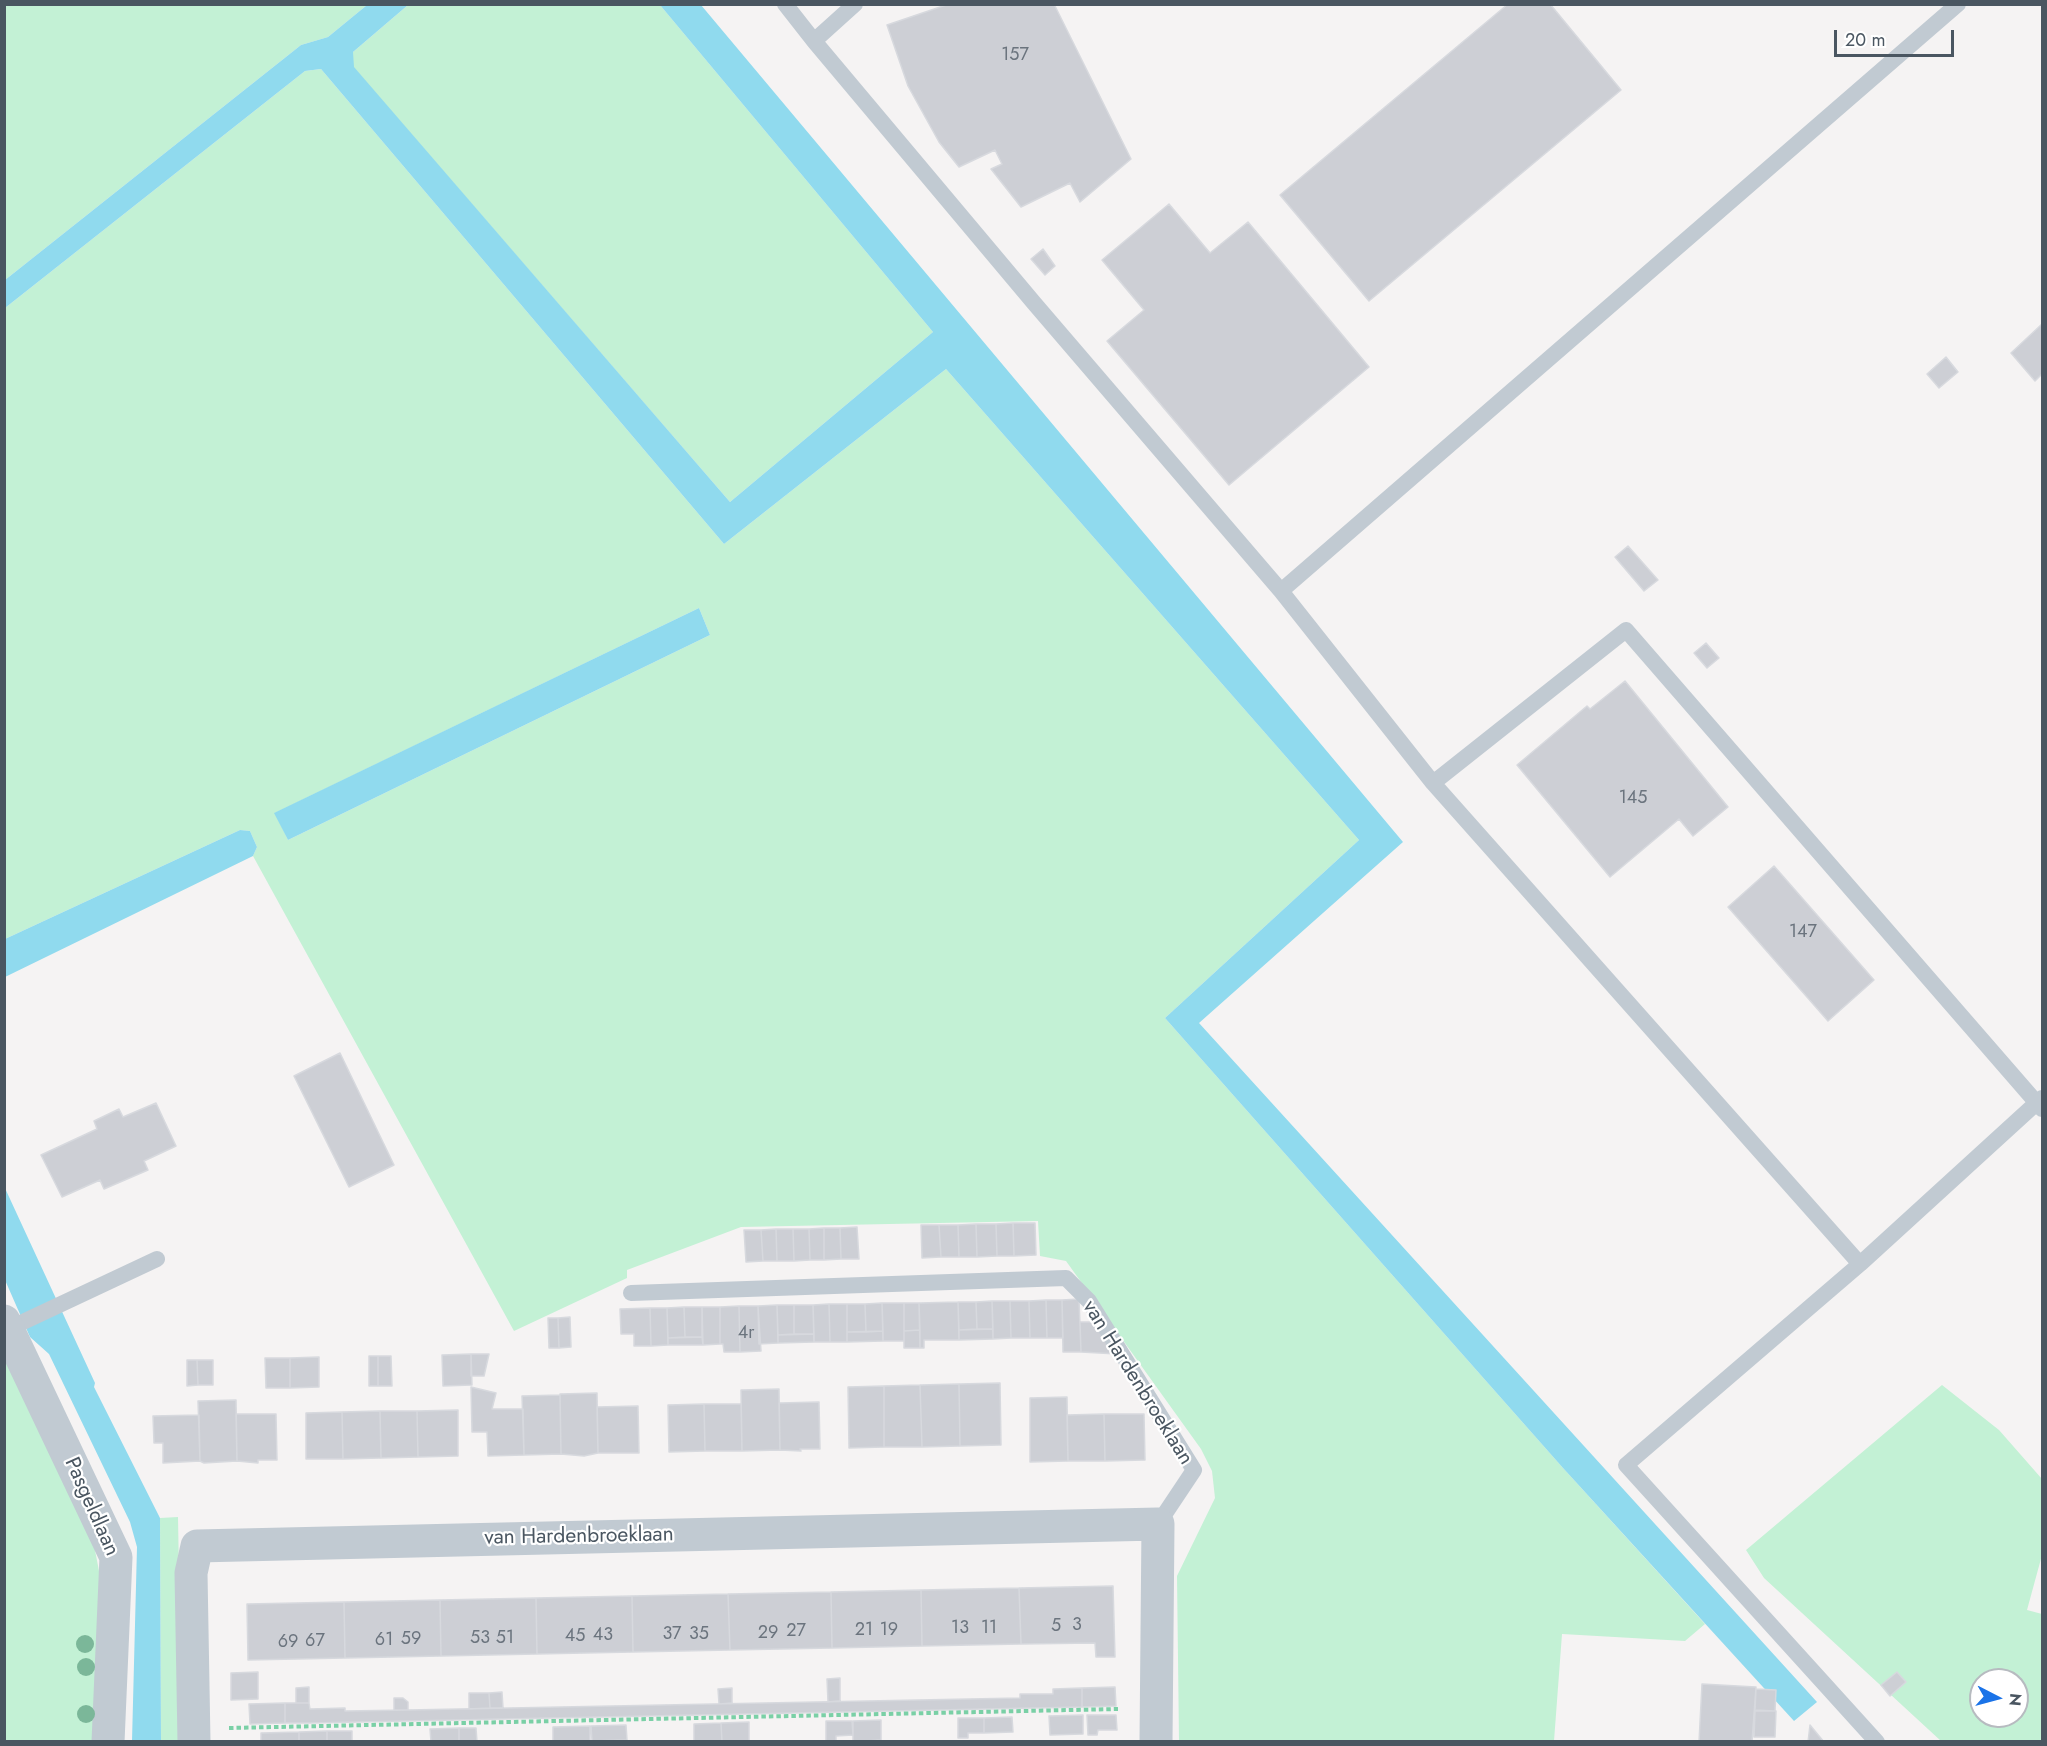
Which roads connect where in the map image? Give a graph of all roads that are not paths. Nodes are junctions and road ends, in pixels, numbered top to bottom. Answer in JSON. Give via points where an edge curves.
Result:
{"nodes":[{"id":1,"x":785,"y":4,"type":"edge"},
{"id":2,"x":1959,"y":4,"type":"edge"},
{"id":3,"x":846,"y":7,"type":"edge"},
{"id":4,"x":814,"y":41,"type":"junction"},
{"id":5,"x":1281,"y":591,"type":"junction"},
{"id":6,"x":1433,"y":783,"type":"junction"},
{"id":7,"x":2041,"y":1104,"type":"edge"},
{"id":8,"x":157,"y":1259,"type":"dead end"},
{"id":9,"x":1860,"y":1264,"type":"junction"},
{"id":10,"x":631,"y":1293,"type":"dead end"},
{"id":11,"x":11,"y":1325,"type":"edge"},
{"id":12,"x":1158,"y":1524,"type":"junction"},
{"id":13,"x":194,"y":1735,"type":"edge"},
{"id":14,"x":108,"y":1742,"type":"edge"},
{"id":15,"x":1156,"y":1742,"type":"edge"},
{"id":16,"x":1877,"y":1742,"type":"edge"}],
"edges":[{"from":1,"to":4,"type":"lane"},
{"from":2,"to":5,"type":"lane"},
{"from":3,"to":4,"type":"lane"},
{"from":4,"to":5,"type":"lane"},
{"from":5,"to":6,"type":"lane"},
{"from":6,"to":7,"type":"lane","via":[[1626,630]]},
{"from":6,"to":9,"type":"lane"},
{"from":7,"to":9,"type":"lane"},
{"from":8,"to":11,"type":"lane"},
{"from":9,"to":16,"type":"lane","via":[[1626,1465]]},
{"from":10,"to":12,"type":"lane","name":"van Hardenbroeklaan","via":[[1066,1278],[1089,1301],[1194,1470]]},
{"from":11,"to":14,"type":"street","name":"Pasgeldlaan","via":[[116,1557]]},
{"from":12,"to":13,"type":"street","name":"van Hardenbroeklaan","via":[[197,1546],[191,1572]]},
{"from":12,"to":15,"type":"street"}]}
